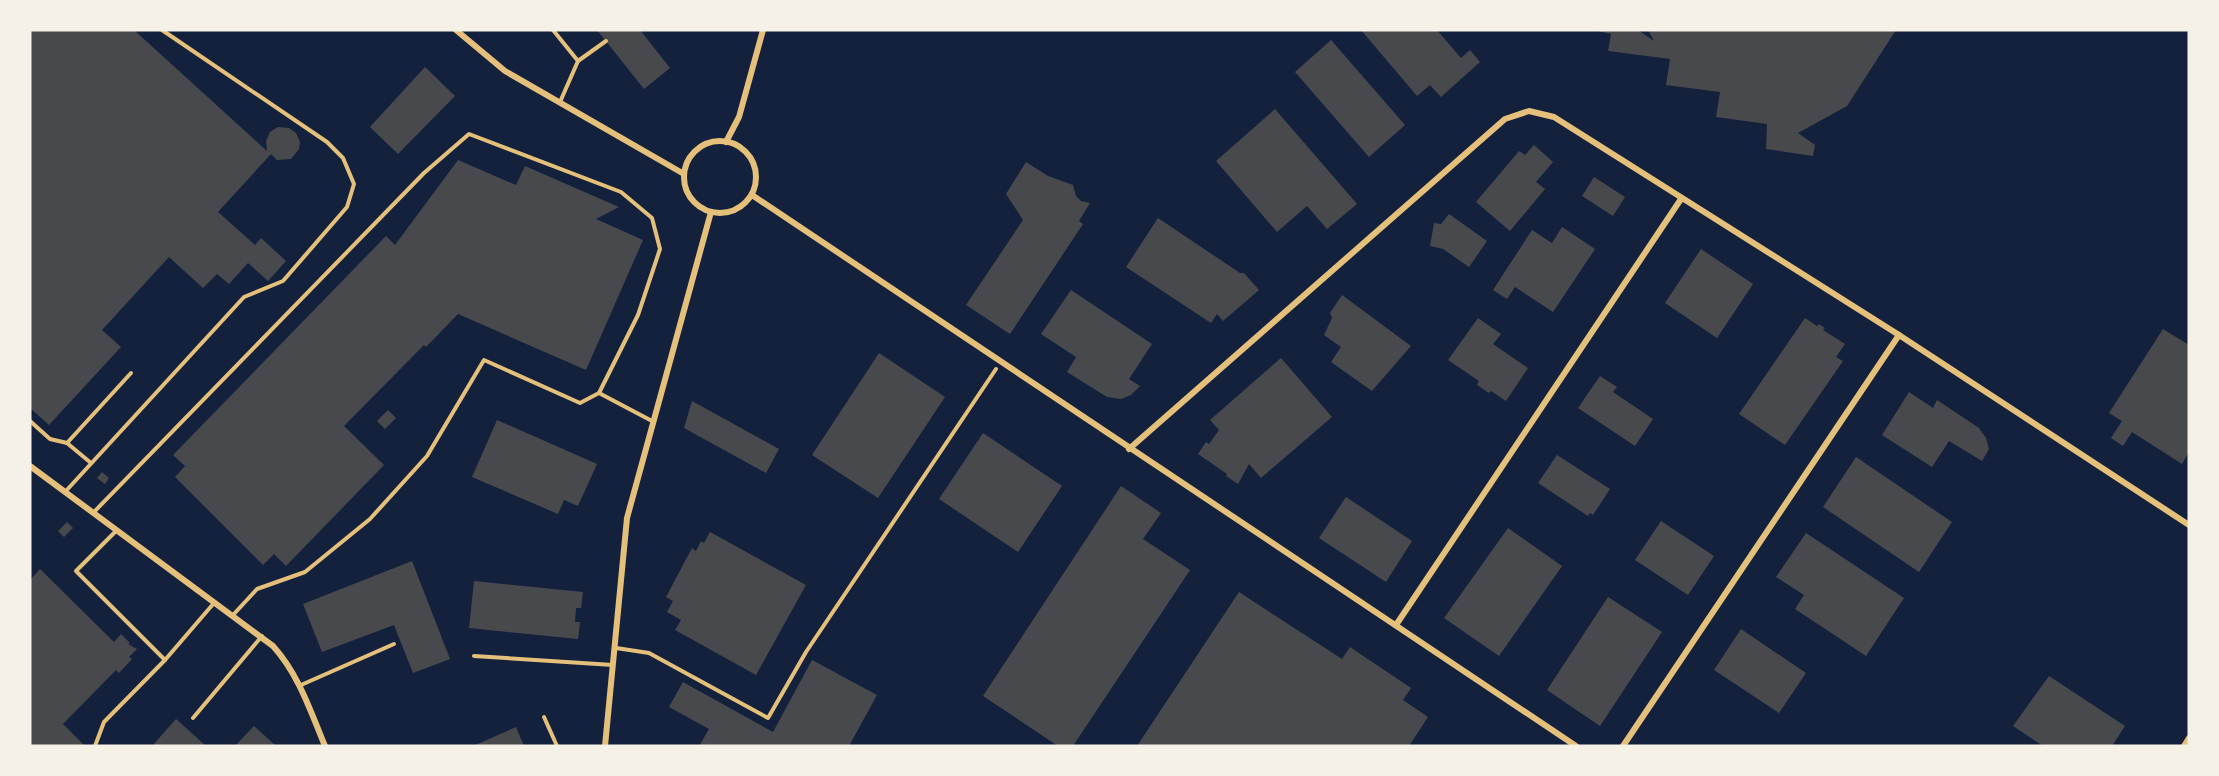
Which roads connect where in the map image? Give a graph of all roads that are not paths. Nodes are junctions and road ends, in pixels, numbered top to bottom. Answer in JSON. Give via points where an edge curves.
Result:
{"nodes":[{"id":1,"x":162,"y":30,"type":"edge"},
{"id":2,"x":456,"y":30,"type":"edge"},
{"id":3,"x":554,"y":30,"type":"edge"},
{"id":4,"x":763,"y":30,"type":"edge"},
{"id":5,"x":606,"y":40,"type":"dead end"},
{"id":6,"x":578,"y":61,"type":"junction"},
{"id":7,"x":560,"y":102,"type":"junction"},
{"id":8,"x":726,"y":142,"type":"junction"},
{"id":9,"x":684,"y":174,"type":"junction"},
{"id":10,"x":752,"y":195,"type":"junction"},
{"id":11,"x":1681,"y":199,"type":"junction"},
{"id":12,"x":711,"y":212,"type":"junction"},
{"id":13,"x":1899,"y":335,"type":"junction"},
{"id":14,"x":996,"y":369,"type":"dead end"},
{"id":15,"x":131,"y":373,"type":"dead end"},
{"id":16,"x":599,"y":393,"type":"junction"},
{"id":17,"x":30,"y":421,"type":"edge"},
{"id":18,"x":652,"y":421,"type":"junction"},
{"id":19,"x":68,"y":443,"type":"junction"},
{"id":20,"x":1129,"y":449,"type":"junction"},
{"id":21,"x":91,"y":464,"type":"junction"},
{"id":22,"x":30,"y":466,"type":"edge"},
{"id":23,"x":65,"y":492,"type":"junction"},
{"id":24,"x":93,"y":513,"type":"junction"},
{"id":25,"x":2189,"y":525,"type":"edge"},
{"id":26,"x":117,"y":530,"type":"junction"},
{"id":27,"x":215,"y":602,"type":"junction"},
{"id":28,"x":233,"y":615,"type":"junction"},
{"id":29,"x":1396,"y":625,"type":"junction"},
{"id":30,"x":262,"y":636,"type":"junction"},
{"id":31,"x":394,"y":644,"type":"dead end"},
{"id":32,"x":615,"y":648,"type":"junction"},
{"id":33,"x":474,"y":656,"type":"dead end"},
{"id":34,"x":165,"y":660,"type":"junction"},
{"id":35,"x":613,"y":665,"type":"junction"},
{"id":36,"x":301,"y":685,"type":"junction"},
{"id":37,"x":544,"y":717,"type":"dead end"},
{"id":38,"x":193,"y":718,"type":"dead end"},
{"id":39,"x":2189,"y":738,"type":"edge"},
{"id":40,"x":95,"y":746,"type":"edge"},
{"id":41,"x":324,"y":746,"type":"edge"},
{"id":42,"x":556,"y":746,"type":"edge"},
{"id":43,"x":605,"y":746,"type":"edge"},
{"id":44,"x":1576,"y":746,"type":"edge"},
{"id":45,"x":1623,"y":746,"type":"edge"},
{"id":46,"x":2184,"y":746,"type":"edge"}],
"edges":[{"from":1,"to":21,"type":"lane","via":[[327,142],[343,158],[354,184],[347,207],[283,281],[244,297]]},
{"from":2,"to":7,"type":"street","via":[[505,71]]},
{"from":3,"to":6,"type":"lane"},
{"from":4,"to":8,"type":"street","via":[[739,117]]},
{"from":5,"to":6,"type":"lane"},
{"from":6,"to":7,"type":"lane"},
{"from":7,"to":9,"type":"street"},
{"from":8,"to":9,"type":"street","via":[[702,147],[688,161]]},
{"from":8,"to":10,"type":"street","via":[[737,145],[753,163],[756,176]]},
{"from":9,"to":12,"type":"street","via":[[690,197]]},
{"from":10,"to":12,"type":"street","via":[[735,210]]},
{"from":10,"to":20,"type":"street"},
{"from":11,"to":13,"type":"street"},
{"from":11,"to":20,"type":"street","via":[[1554,117],[1529,111],[1505,119]]},
{"from":11,"to":29,"type":"street"},
{"from":12,"to":18,"type":"street"},
{"from":13,"to":25,"type":"street"},
{"from":13,"to":45,"type":"street"},
{"from":14,"to":32,"type":"lane","via":[[806,652],[768,718],[649,653]]},
{"from":15,"to":19,"type":"lane"},
{"from":16,"to":18,"type":"lane"},
{"from":16,"to":24,"type":"lane","via":[[638,315],[660,249],[652,218],[621,192],[469,134],[424,173]]},
{"from":16,"to":28,"type":"lane","via":[[580,404],[484,360],[427,456],[370,519],[305,572],[257,589]]},
{"from":17,"to":19,"type":"lane","via":[[50,439]]},
{"from":18,"to":32,"type":"street","via":[[627,518]]},
{"from":19,"to":21,"type":"lane"},
{"from":20,"to":29,"type":"street"},
{"from":21,"to":23,"type":"lane"},
{"from":22,"to":23,"type":"street"},
{"from":23,"to":24,"type":"street"},
{"from":24,"to":26,"type":"street"},
{"from":26,"to":27,"type":"street"},
{"from":26,"to":34,"type":"lane","via":[[76,571]]},
{"from":27,"to":28,"type":"street"},
{"from":27,"to":34,"type":"lane"},
{"from":28,"to":30,"type":"street"},
{"from":29,"to":44,"type":"street"},
{"from":30,"to":36,"type":"street","via":[[287,661]]},
{"from":30,"to":38,"type":"lane"},
{"from":31,"to":36,"type":"lane"},
{"from":32,"to":35,"type":"street"},
{"from":33,"to":35,"type":"lane"},
{"from":34,"to":40,"type":"lane","via":[[104,722]]},
{"from":35,"to":43,"type":"street"},
{"from":36,"to":41,"type":"street"},
{"from":37,"to":42,"type":"lane"},
{"from":39,"to":46,"type":"street"}]}
